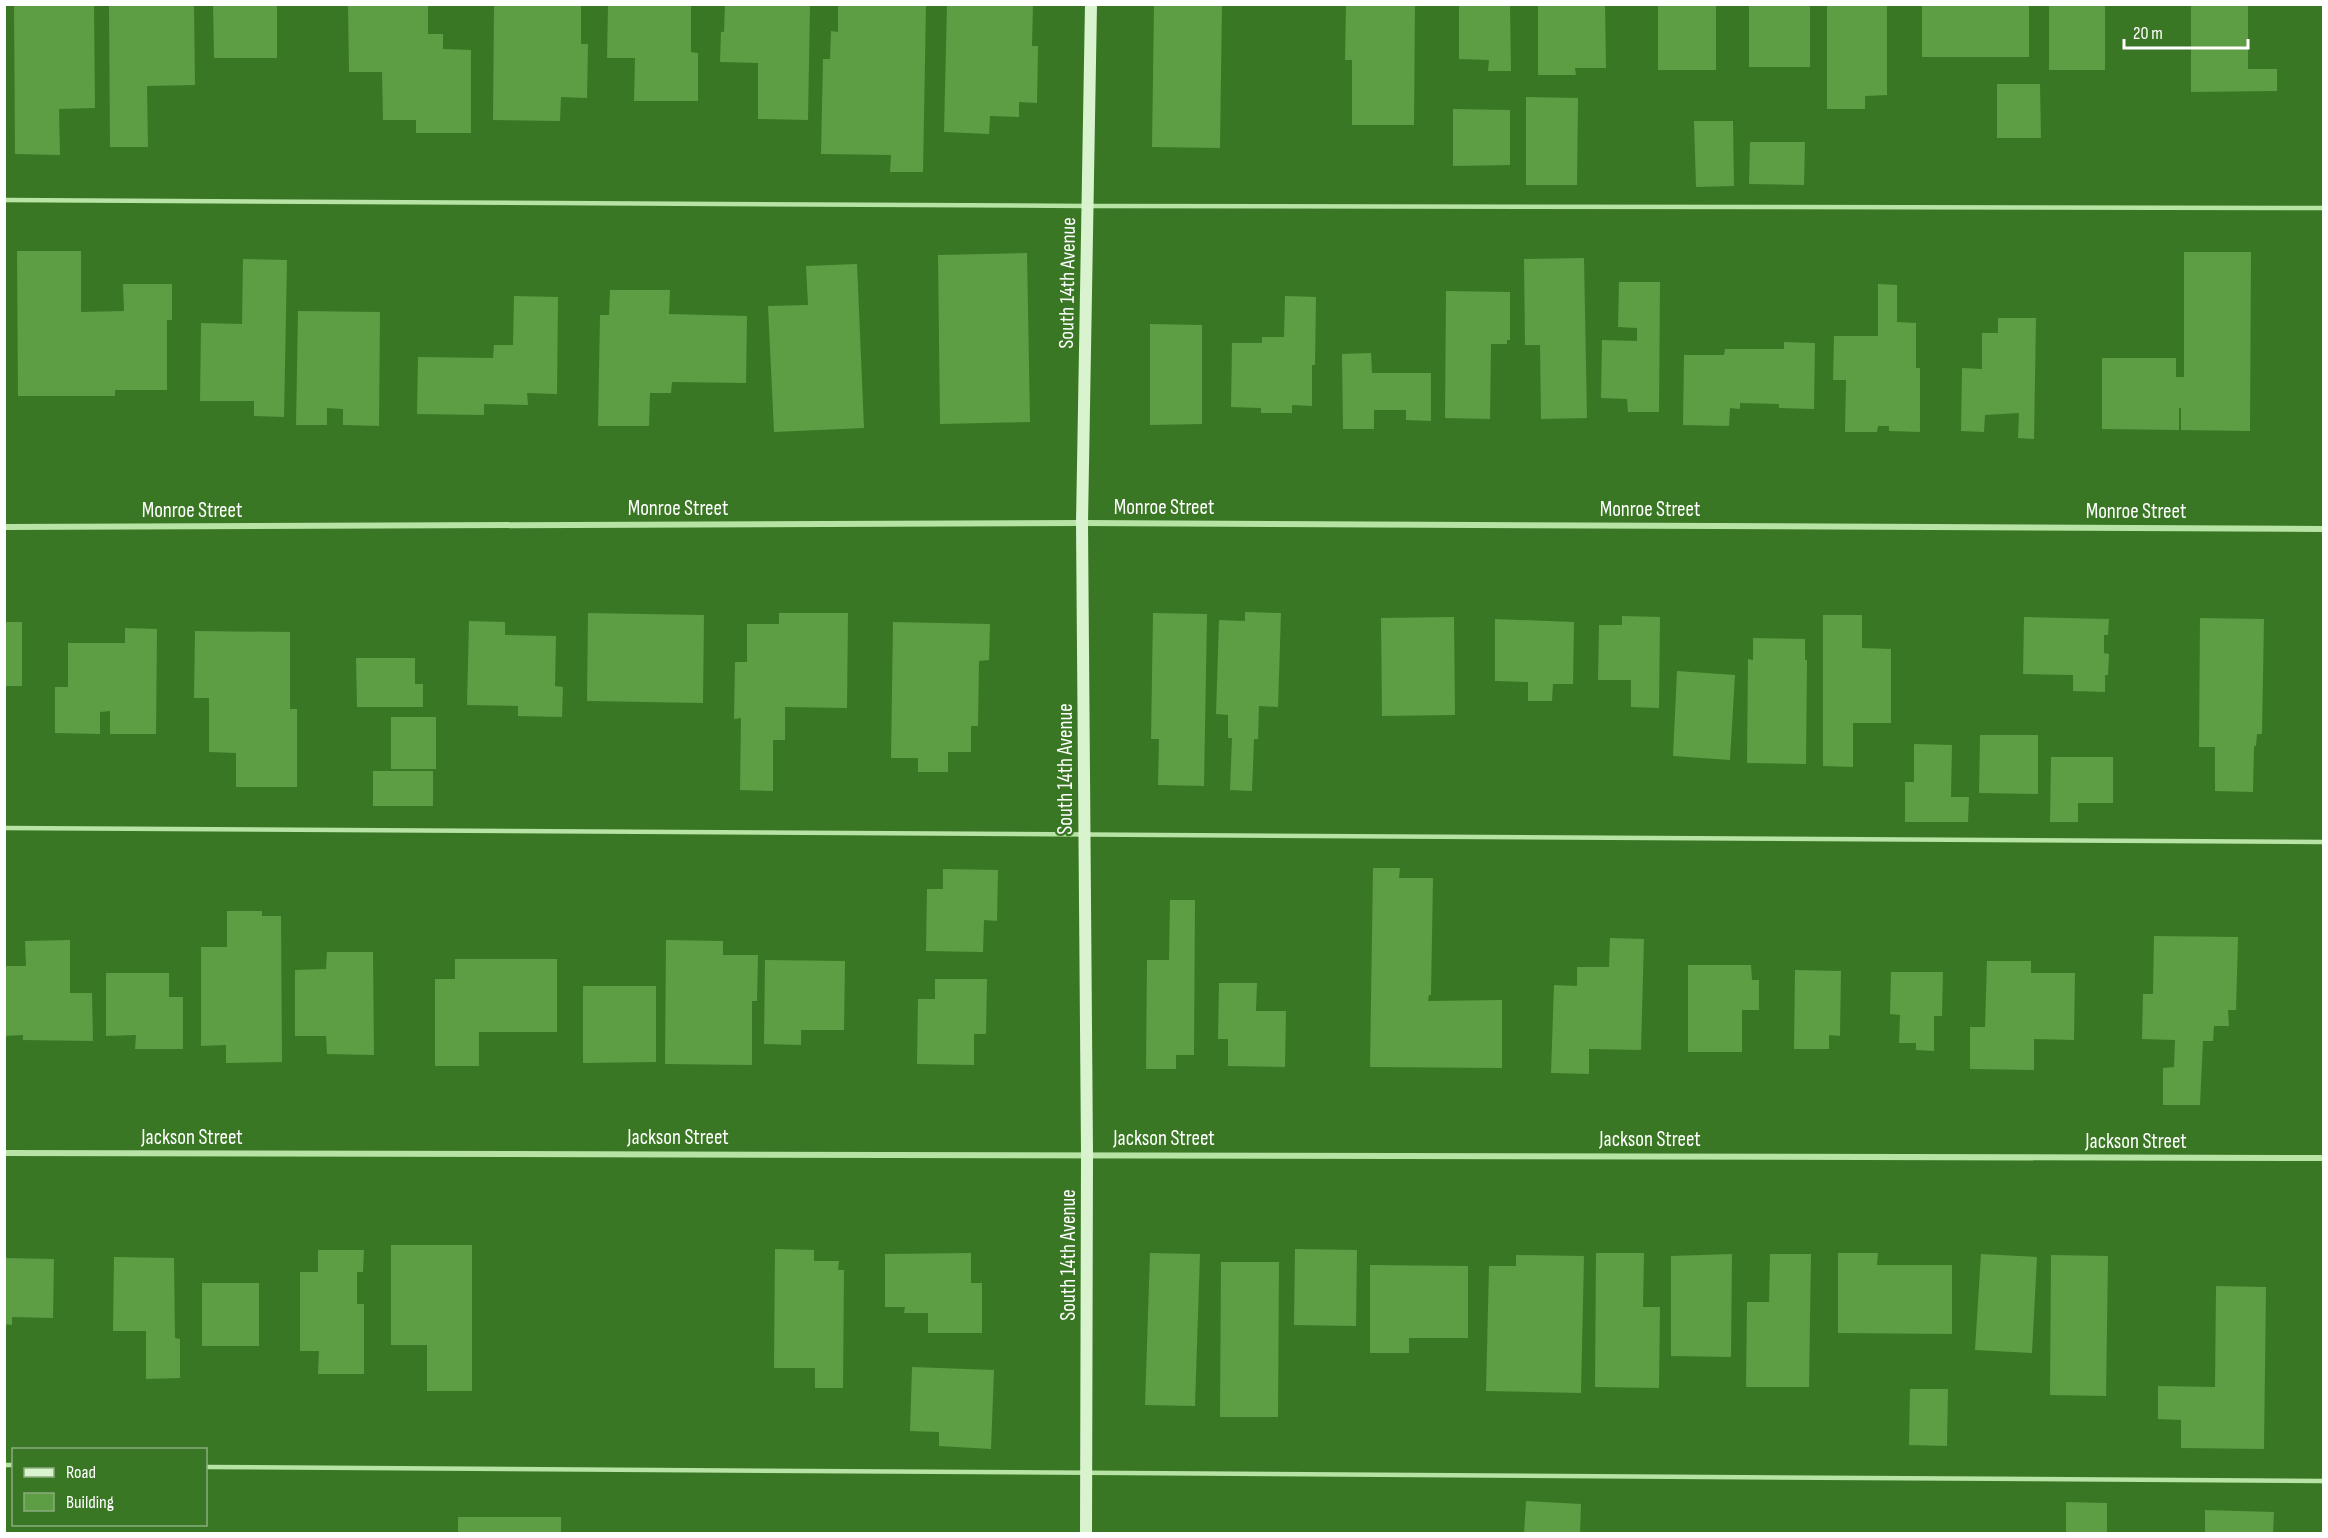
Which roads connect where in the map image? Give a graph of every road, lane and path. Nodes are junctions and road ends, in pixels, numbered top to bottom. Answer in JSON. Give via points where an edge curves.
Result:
{"nodes":[{"id":1,"x":1091,"y":4,"type":"edge"},
{"id":2,"x":4,"y":200,"type":"edge"},
{"id":3,"x":1088,"y":206,"type":"junction"},
{"id":4,"x":2324,"y":208,"type":"edge"},
{"id":5,"x":1082,"y":523,"type":"junction"},
{"id":6,"x":4,"y":527,"type":"edge"},
{"id":7,"x":2324,"y":529,"type":"edge"},
{"id":8,"x":4,"y":828,"type":"edge"},
{"id":9,"x":1085,"y":835,"type":"junction"},
{"id":10,"x":2324,"y":842,"type":"edge"},
{"id":11,"x":4,"y":1153,"type":"edge"},
{"id":12,"x":1087,"y":1154,"type":"junction"},
{"id":13,"x":2324,"y":1158,"type":"edge"},
{"id":14,"x":207,"y":1467,"type":"edge"},
{"id":15,"x":1087,"y":1474,"type":"junction"},
{"id":16,"x":2324,"y":1481,"type":"edge"},
{"id":17,"x":1086,"y":1533,"type":"edge"}],
"edges":[{"from":1,"to":3,"type":"street","name":"South 14th Avenue"},
{"from":2,"to":3,"type":"lane"},
{"from":3,"to":4,"type":"lane"},
{"from":3,"to":5,"type":"street","name":"South 14th Avenue"},
{"from":5,"to":6,"type":"street","name":"Monroe Street"},
{"from":5,"to":7,"type":"street","name":"Monroe Street"},
{"from":5,"to":9,"type":"street","name":"South 14th Avenue"},
{"from":8,"to":9,"type":"lane"},
{"from":9,"to":10,"type":"lane"},
{"from":9,"to":12,"type":"street","name":"South 14th Avenue"},
{"from":11,"to":12,"type":"street","name":"Jackson Street"},
{"from":12,"to":13,"type":"street","name":"Jackson Street"},
{"from":12,"to":15,"type":"street","name":"South 14th Avenue"},
{"from":14,"to":15,"type":"lane"},
{"from":15,"to":16,"type":"lane"},
{"from":15,"to":17,"type":"street","name":"South 14th Avenue"}]}
